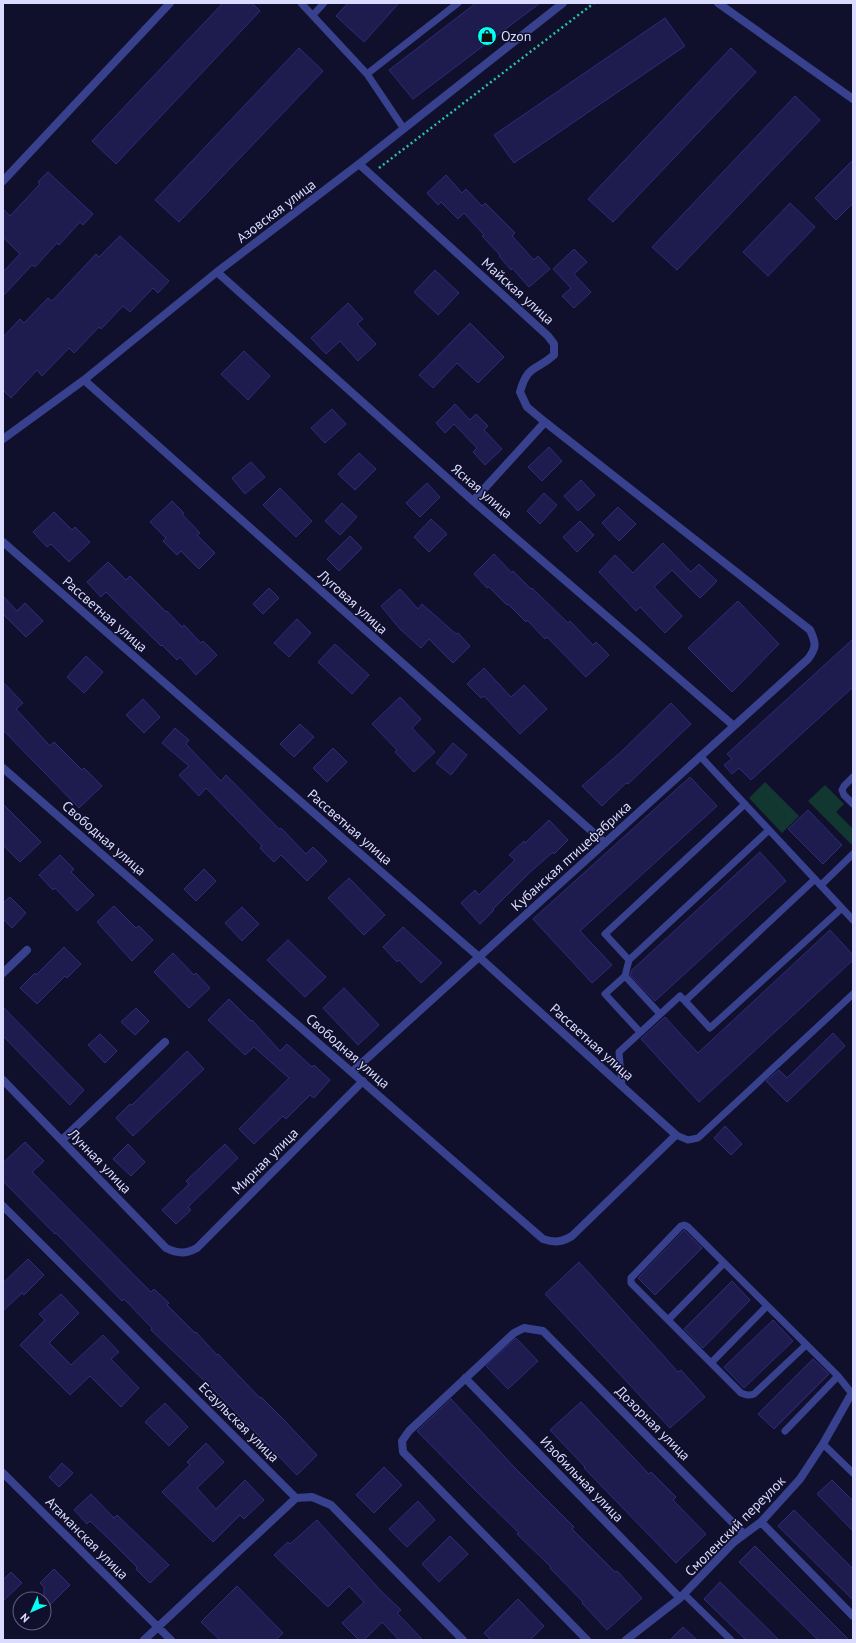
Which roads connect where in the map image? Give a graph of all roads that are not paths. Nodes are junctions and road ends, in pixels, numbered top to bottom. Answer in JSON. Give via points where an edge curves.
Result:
{"nodes":[{"id":1,"x":170,"y":3,"type":"edge"},
{"id":2,"x":301,"y":3,"type":"edge"},
{"id":3,"x":324,"y":3,"type":"edge"},
{"id":4,"x":458,"y":3,"type":"edge"},
{"id":5,"x":563,"y":3,"type":"edge"},
{"id":6,"x":718,"y":3,"type":"edge"},
{"id":7,"x":313,"y":15,"type":"junction"},
{"id":8,"x":367,"y":74,"type":"junction"},
{"id":9,"x":853,"y":99,"type":"edge"},
{"id":10,"x":404,"y":129,"type":"junction"},
{"id":11,"x":359,"y":164,"type":"junction"},
{"id":12,"x":3,"y":181,"type":"edge"},
{"id":13,"x":217,"y":272,"type":"junction"},
{"id":14,"x":84,"y":380,"type":"junction"},
{"id":15,"x":545,"y":422,"type":"junction"},
{"id":16,"x":3,"y":439,"type":"edge"},
{"id":17,"x":472,"y":501,"type":"junction"},
{"id":18,"x":3,"y":542,"type":"edge"},
{"id":19,"x":734,"y":726,"type":"junction"},
{"id":20,"x":700,"y":756,"type":"junction"},
{"id":21,"x":3,"y":768,"type":"edge"},
{"id":22,"x":853,"y":777,"type":"edge"},
{"id":23,"x":745,"y":804,"type":"junction"},
{"id":24,"x":853,"y":804,"type":"edge"},
{"id":25,"x":769,"y":830,"type":"junction"},
{"id":26,"x":605,"y":843,"type":"junction"},
{"id":27,"x":853,"y":854,"type":"edge"},
{"id":28,"x":815,"y":879,"type":"junction"},
{"id":29,"x":821,"y":885,"type":"junction"},
{"id":30,"x":842,"y":908,"type":"junction"},
{"id":31,"x":852,"y":915,"type":"edge"},
{"id":32,"x":27,"y":950,"type":"dead end"},
{"id":33,"x":479,"y":957,"type":"junction"},
{"id":34,"x":629,"y":960,"type":"junction"},
{"id":35,"x":3,"y":973,"type":"edge"},
{"id":36,"x":625,"y":976,"type":"junction"},
{"id":37,"x":853,"y":994,"type":"edge"},
{"id":38,"x":685,"y":1001,"type":"junction"},
{"id":39,"x":660,"y":1014,"type":"junction"},
{"id":40,"x":640,"y":1032,"type":"junction"},
{"id":41,"x":165,"y":1042,"type":"dead end"},
{"id":42,"x":352,"y":1072,"type":"junction"},
{"id":43,"x":3,"y":1080,"type":"edge"},
{"id":44,"x":363,"y":1081,"type":"junction"},
{"id":45,"x":622,"y":1086,"type":"junction"},
{"id":46,"x":676,"y":1135,"type":"junction"},
{"id":47,"x":62,"y":1140,"type":"junction"},
{"id":48,"x":3,"y":1206,"type":"edge"},
{"id":49,"x":181,"y":1253,"type":"joint"},
{"id":50,"x":724,"y":1263,"type":"junction"},
{"id":51,"x":767,"y":1306,"type":"junction"},
{"id":52,"x":668,"y":1320,"type":"junction"},
{"id":53,"x":806,"y":1345,"type":"junction"},
{"id":54,"x":710,"y":1363,"type":"junction"},
{"id":55,"x":838,"y":1376,"type":"junction"},
{"id":56,"x":465,"y":1378,"type":"junction"},
{"id":57,"x":852,"y":1393,"type":"edge"},
{"id":58,"x":785,"y":1431,"type":"dead end"},
{"id":59,"x":823,"y":1444,"type":"junction"},
{"id":60,"x":3,"y":1473,"type":"edge"},
{"id":61,"x":853,"y":1473,"type":"edge"},
{"id":62,"x":296,"y":1498,"type":"junction"},
{"id":63,"x":761,"y":1522,"type":"junction"},
{"id":64,"x":744,"y":1534,"type":"junction"},
{"id":65,"x":682,"y":1596,"type":"junction"},
{"id":66,"x":853,"y":1616,"type":"edge"},
{"id":67,"x":155,"y":1624,"type":"junction"},
{"id":68,"x":144,"y":1640,"type":"edge"},
{"id":69,"x":171,"y":1640,"type":"edge"},
{"id":70,"x":464,"y":1640,"type":"edge"},
{"id":71,"x":587,"y":1640,"type":"edge"},
{"id":72,"x":626,"y":1640,"type":"edge"},
{"id":73,"x":731,"y":1640,"type":"edge"}],
"edges":[{"from":1,"to":12,"type":"street"},
{"from":2,"to":7,"type":"lane"},
{"from":3,"to":7,"type":"lane"},
{"from":4,"to":8,"type":"lane"},
{"from":5,"to":10,"type":"street","name":"Азовская улица"},
{"from":6,"to":9,"type":"street"},
{"from":7,"to":8,"type":"lane"},
{"from":8,"to":10,"type":"lane"},
{"from":10,"to":11,"type":"street","name":"Азовская улица"},
{"from":11,"to":13,"type":"street","name":"Азовская улица"},
{"from":11,"to":15,"type":"street","name":"Майская улица","via":[[554,344],[554,355],[545,363],[532,368],[524,378],[520,392],[526,407]]},
{"from":13,"to":14,"type":"street","name":"Азовская улица"},
{"from":13,"to":17,"type":"street","name":"Ясная улица"},
{"from":14,"to":16,"type":"street","name":"Азовская улица"},
{"from":14,"to":26,"type":"street","name":"Луговая улица"},
{"from":15,"to":17,"type":"street"},
{"from":15,"to":19,"type":"street","name":"Кубанская птицефабрика","via":[[810,630],[814,639],[814,650],[808,659]]},
{"from":17,"to":19,"type":"street","name":"Ясная улица"},
{"from":18,"to":33,"type":"street","name":"Рассветная улица"},
{"from":19,"to":20,"type":"street","name":"Кубанская птицефабрика"},
{"from":20,"to":23,"type":"lane"},
{"from":20,"to":26,"type":"street","name":"Кубанская птицефабрика"},
{"from":21,"to":42,"type":"street","name":"Свободная улица"},
{"from":22,"to":24,"type":"lane","via":[[842,790]]},
{"from":23,"to":25,"type":"lane"},
{"from":23,"to":34,"type":"lane","via":[[606,934]]},
{"from":25,"to":28,"type":"lane"},
{"from":25,"to":34,"type":"lane"},
{"from":26,"to":33,"type":"street","name":"Кубанская птицефабрика"},
{"from":27,"to":29,"type":"lane"},
{"from":28,"to":29,"type":"lane"},
{"from":28,"to":38,"type":"lane"},
{"from":29,"to":30,"type":"lane"},
{"from":30,"to":31,"type":"lane"},
{"from":30,"to":38,"type":"lane","via":[[710,1028]]},
{"from":32,"to":35,"type":"street"},
{"from":33,"to":42,"type":"street","name":"Кубанская птицефабрика"},
{"from":33,"to":45,"type":"street","name":"Рассветная улица"},
{"from":34,"to":36,"type":"lane"},
{"from":36,"to":39,"type":"lane"},
{"from":36,"to":40,"type":"lane","via":[[605,994]]},
{"from":37,"to":46,"type":"lane","via":[[698,1138],[688,1140]]},
{"from":38,"to":39,"type":"lane","via":[[680,996]]},
{"from":39,"to":40,"type":"lane"},
{"from":40,"to":45,"type":"lane","via":[[618,1052]]},
{"from":41,"to":47,"type":"street"},
{"from":42,"to":44,"type":"street","name":"Свободная улица"},
{"from":43,"to":47,"type":"street","name":"Лунная улица"},
{"from":44,"to":46,"type":"street","name":"Свободная улица","via":[[543,1239],[550,1241],[565,1241],[572,1236]]},
{"from":44,"to":49,"type":"street","name":"Мирная улица","via":[[197,1248],[191,1252]]},
{"from":45,"to":46,"type":"street","name":"Рассветная улица"},
{"from":47,"to":49,"type":"street","name":"Лунная улица","via":[[166,1248]]},
{"from":48,"to":62,"type":"street","name":"Есаульская улица"},
{"from":50,"to":51,"type":"lane"},
{"from":50,"to":52,"type":"lane"},
{"from":50,"to":52,"type":"lane","via":[[688,1228],[682,1226],[630,1281]]},
{"from":51,"to":53,"type":"lane"},
{"from":51,"to":54,"type":"lane"},
{"from":52,"to":54,"type":"lane"},
{"from":53,"to":54,"type":"lane","via":[[750,1396],[741,1393]]},
{"from":53,"to":55,"type":"lane"},
{"from":55,"to":57,"type":"lane"},
{"from":55,"to":58,"type":"lane"},
{"from":56,"to":64,"type":"street","name":"Дозорная улица","via":[[514,1333],[524,1328],[543,1331]]},
{"from":56,"to":65,"type":"street","name":"Изобильная улица"},
{"from":56,"to":71,"type":"street","via":[[409,1431],[402,1441],[403,1452]]},
{"from":57,"to":59,"type":"street","name":"Смоленский переулок"},
{"from":59,"to":61,"type":"lane"},
{"from":59,"to":63,"type":"street","name":"Смоленский переулок","via":[[800,1479]]},
{"from":60,"to":67,"type":"street","name":"Атаманская улица"},
{"from":62,"to":67,"type":"street"},
{"from":62,"to":70,"type":"street","via":[[312,1497],[332,1505]]},
{"from":63,"to":64,"type":"street","name":"Смоленский переулок"},
{"from":63,"to":66,"type":"street"},
{"from":64,"to":65,"type":"street","name":"Смоленский переулок"},
{"from":65,"to":72,"type":"street","name":"Смоленский переулок"},
{"from":65,"to":73,"type":"lane"},
{"from":67,"to":68,"type":"street"},
{"from":67,"to":69,"type":"street","name":"Атаманская улица"}]}
